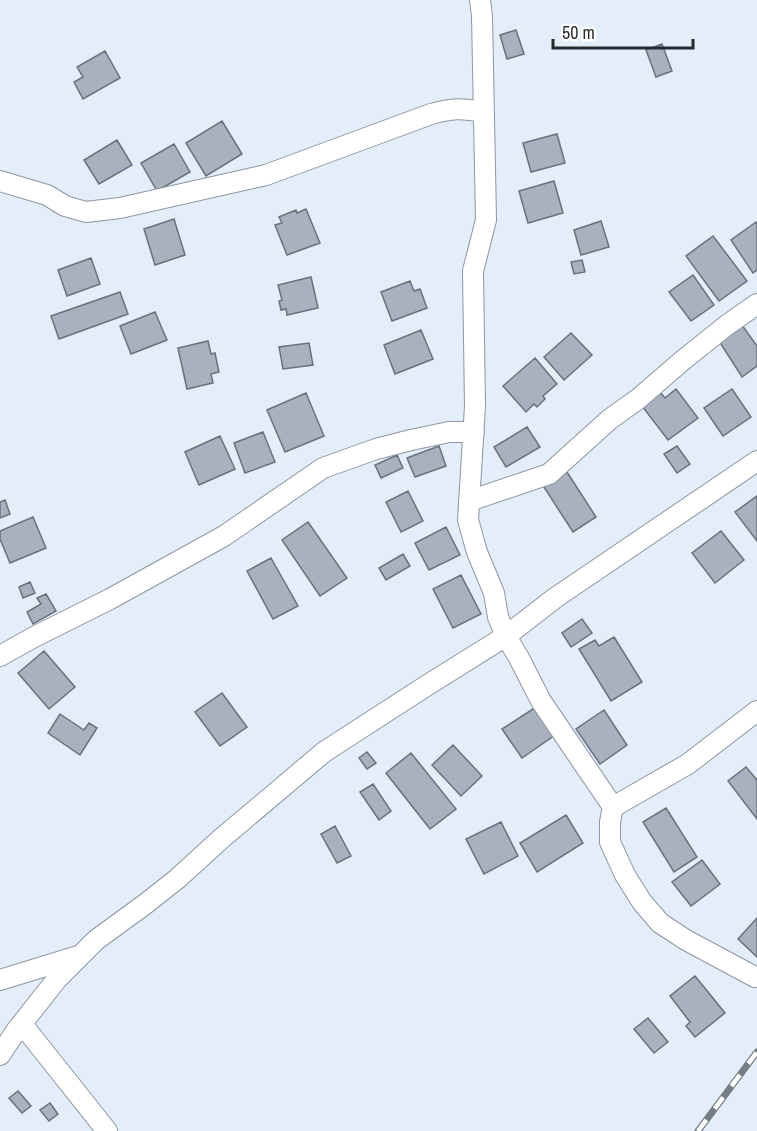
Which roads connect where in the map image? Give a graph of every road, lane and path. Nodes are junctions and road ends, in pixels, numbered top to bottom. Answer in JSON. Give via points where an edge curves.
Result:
{"nodes":[{"id":1,"x":480,"y":0,"type":"edge"},
{"id":2,"x":483,"y":112,"type":"junction"},
{"id":3,"x":0,"y":181,"type":"edge"},
{"id":4,"x":757,"y":304,"type":"edge"},
{"id":5,"x":474,"y":432,"type":"junction"},
{"id":6,"x":756,"y":466,"type":"edge"},
{"id":7,"x":469,"y":501,"type":"junction"},
{"id":8,"x":506,"y":636,"type":"junction"},
{"id":9,"x":0,"y":656,"type":"edge"},
{"id":10,"x":757,"y":711,"type":"edge"},
{"id":11,"x":613,"y":807,"type":"junction"},
{"id":12,"x":81,"y":955,"type":"junction"},
{"id":13,"x":755,"y":977,"type":"dead end"},
{"id":14,"x":0,"y":980,"type":"edge"},
{"id":15,"x":22,"y":1024,"type":"junction"},
{"id":16,"x":0,"y":1055,"type":"edge"},
{"id":17,"x":107,"y":1131,"type":"edge"}],
"edges":[{"from":1,"to":2,"type":"street"},
{"from":2,"to":3,"type":"street","via":[[464,108],[431,114],[266,175],[120,208],[86,212],[65,206],[48,195]]},
{"from":2,"to":5,"type":"street","via":[[486,220],[473,271]]},
{"from":4,"to":7,"type":"street","via":[[610,419],[549,474]]},
{"from":5,"to":7,"type":"street"},
{"from":5,"to":9,"type":"street","via":[[449,432],[411,440],[323,468],[224,536]]},
{"from":6,"to":8,"type":"street","via":[[555,598]]},
{"from":7,"to":8,"type":"street","via":[[468,520]]},
{"from":8,"to":11,"type":"street","via":[[541,701]]},
{"from":8,"to":12,"type":"street","via":[[324,752],[177,879]]},
{"from":10,"to":11,"type":"street","via":[[688,764]]},
{"from":11,"to":13,"type":"street","via":[[610,842],[642,902],[660,923]]},
{"from":12,"to":14,"type":"street"},
{"from":12,"to":15,"type":"street"},
{"from":15,"to":16,"type":"street"},
{"from":15,"to":17,"type":"street"}]}
